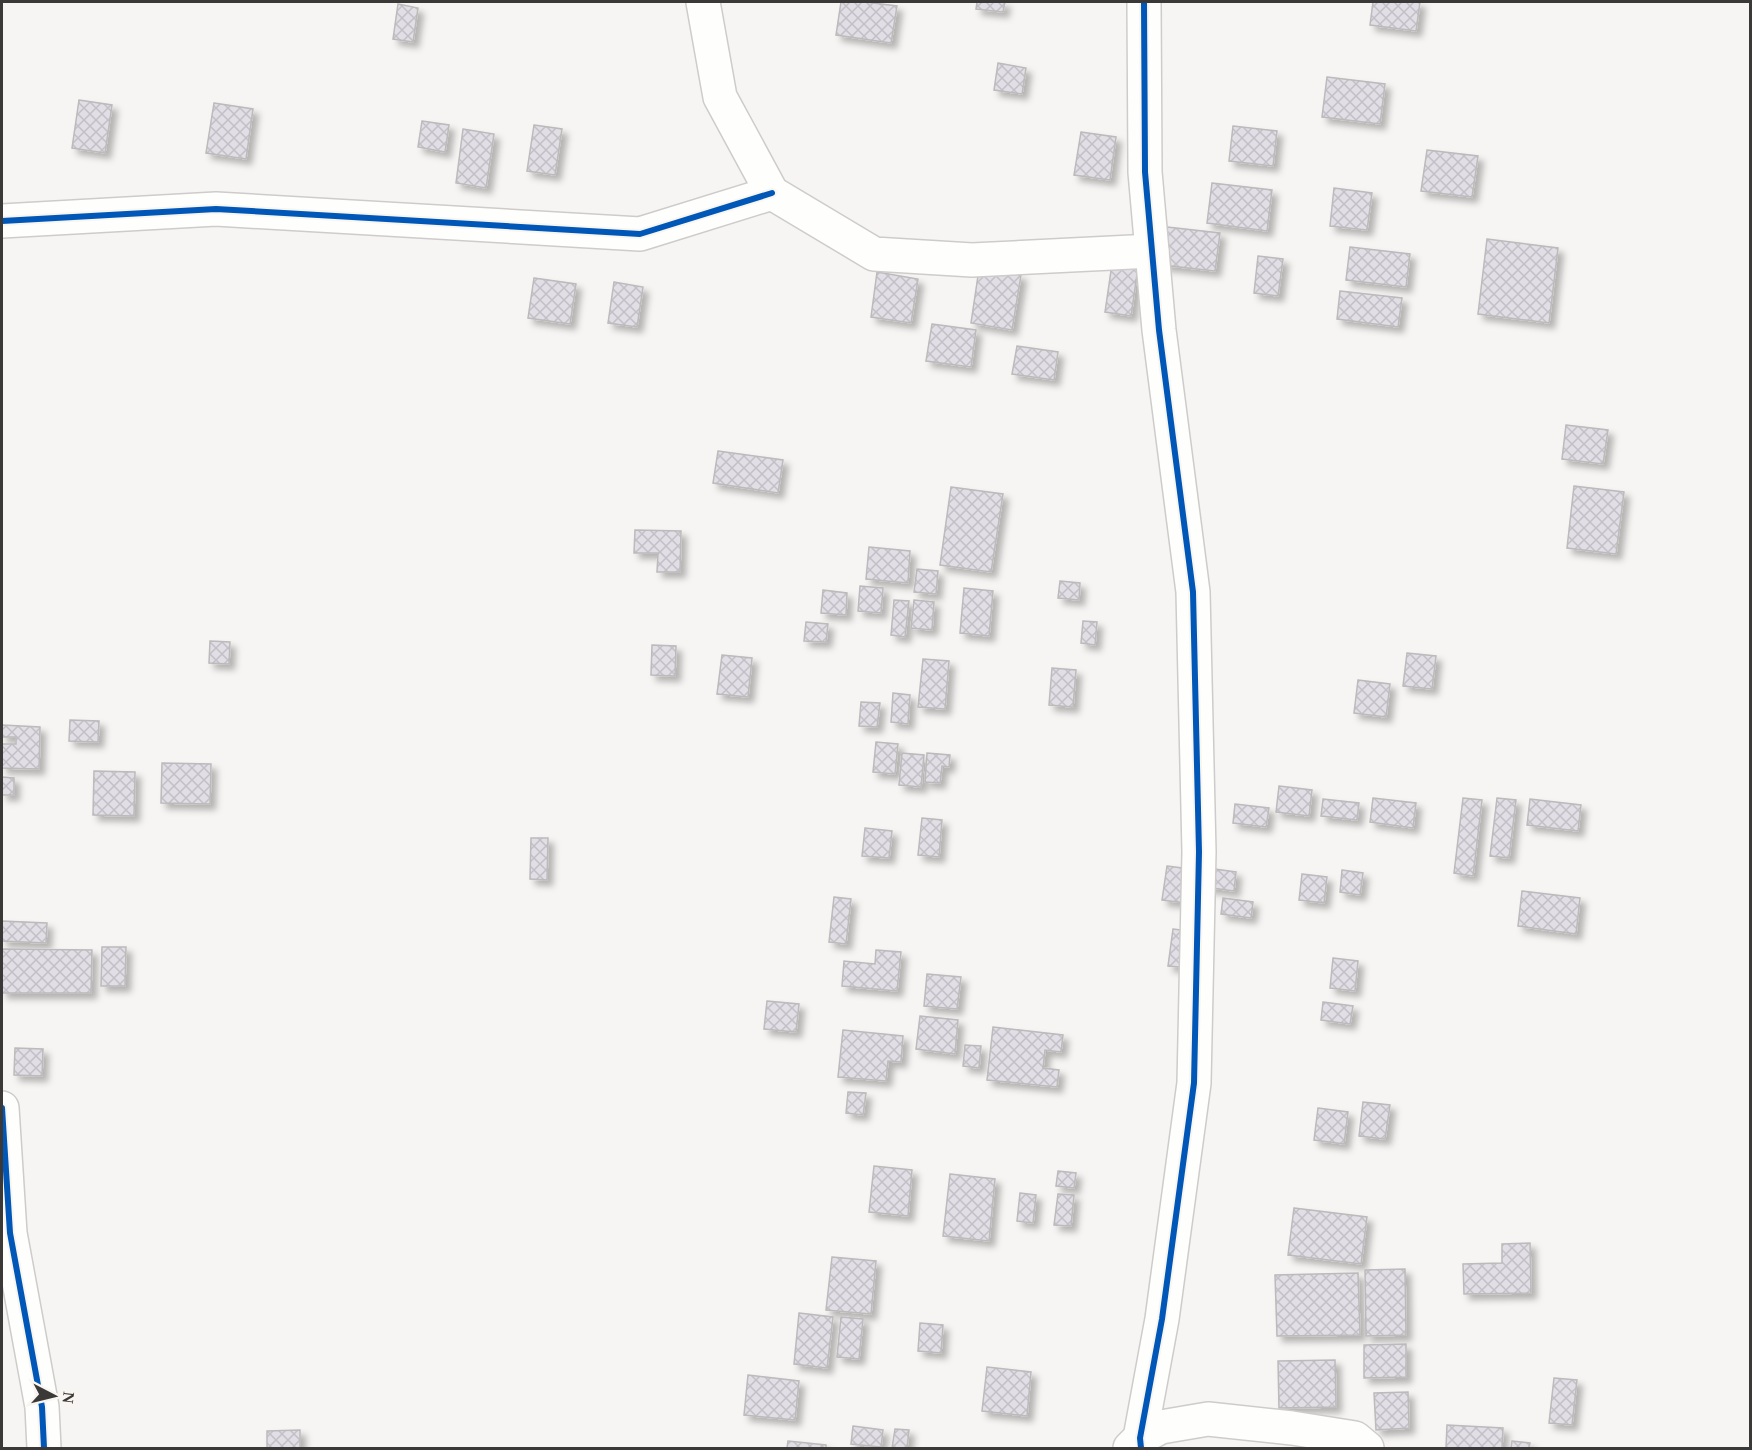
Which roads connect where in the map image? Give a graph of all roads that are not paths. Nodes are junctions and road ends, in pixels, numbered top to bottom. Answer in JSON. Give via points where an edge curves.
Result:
{"nodes":[{"id":1,"x":703,"y":2,"type":"edge"},
{"id":2,"x":1144,"y":2,"type":"edge"},
{"id":3,"x":772,"y":193,"type":"junction"},
{"id":4,"x":2,"y":221,"type":"edge"},
{"id":5,"x":1152,"y":251,"type":"junction"},
{"id":6,"x":2,"y":1108,"type":"edge"},
{"id":7,"x":1137,"y":1445,"type":"edge"},
{"id":8,"x":44,"y":1449,"type":"edge"},
{"id":9,"x":1367,"y":1449,"type":"edge"}],
"edges":[{"from":1,"to":3,"type":"street","via":[[720,97]]},
{"from":2,"to":5,"type":"street","via":[[1145,172]]},
{"from":3,"to":4,"type":"street","via":[[640,234],[216,209]]},
{"from":3,"to":5,"type":"street","via":[[874,254],[972,260]]},
{"from":5,"to":7,"type":"street","via":[[1193,592],[1199,852],[1194,1083],[1162,1319]]},
{"from":6,"to":8,"type":"street","via":[[10,1233],[42,1407]]},
{"from":7,"to":9,"type":"street","via":[[1161,1426],[1209,1419],[1355,1438]]}]}
